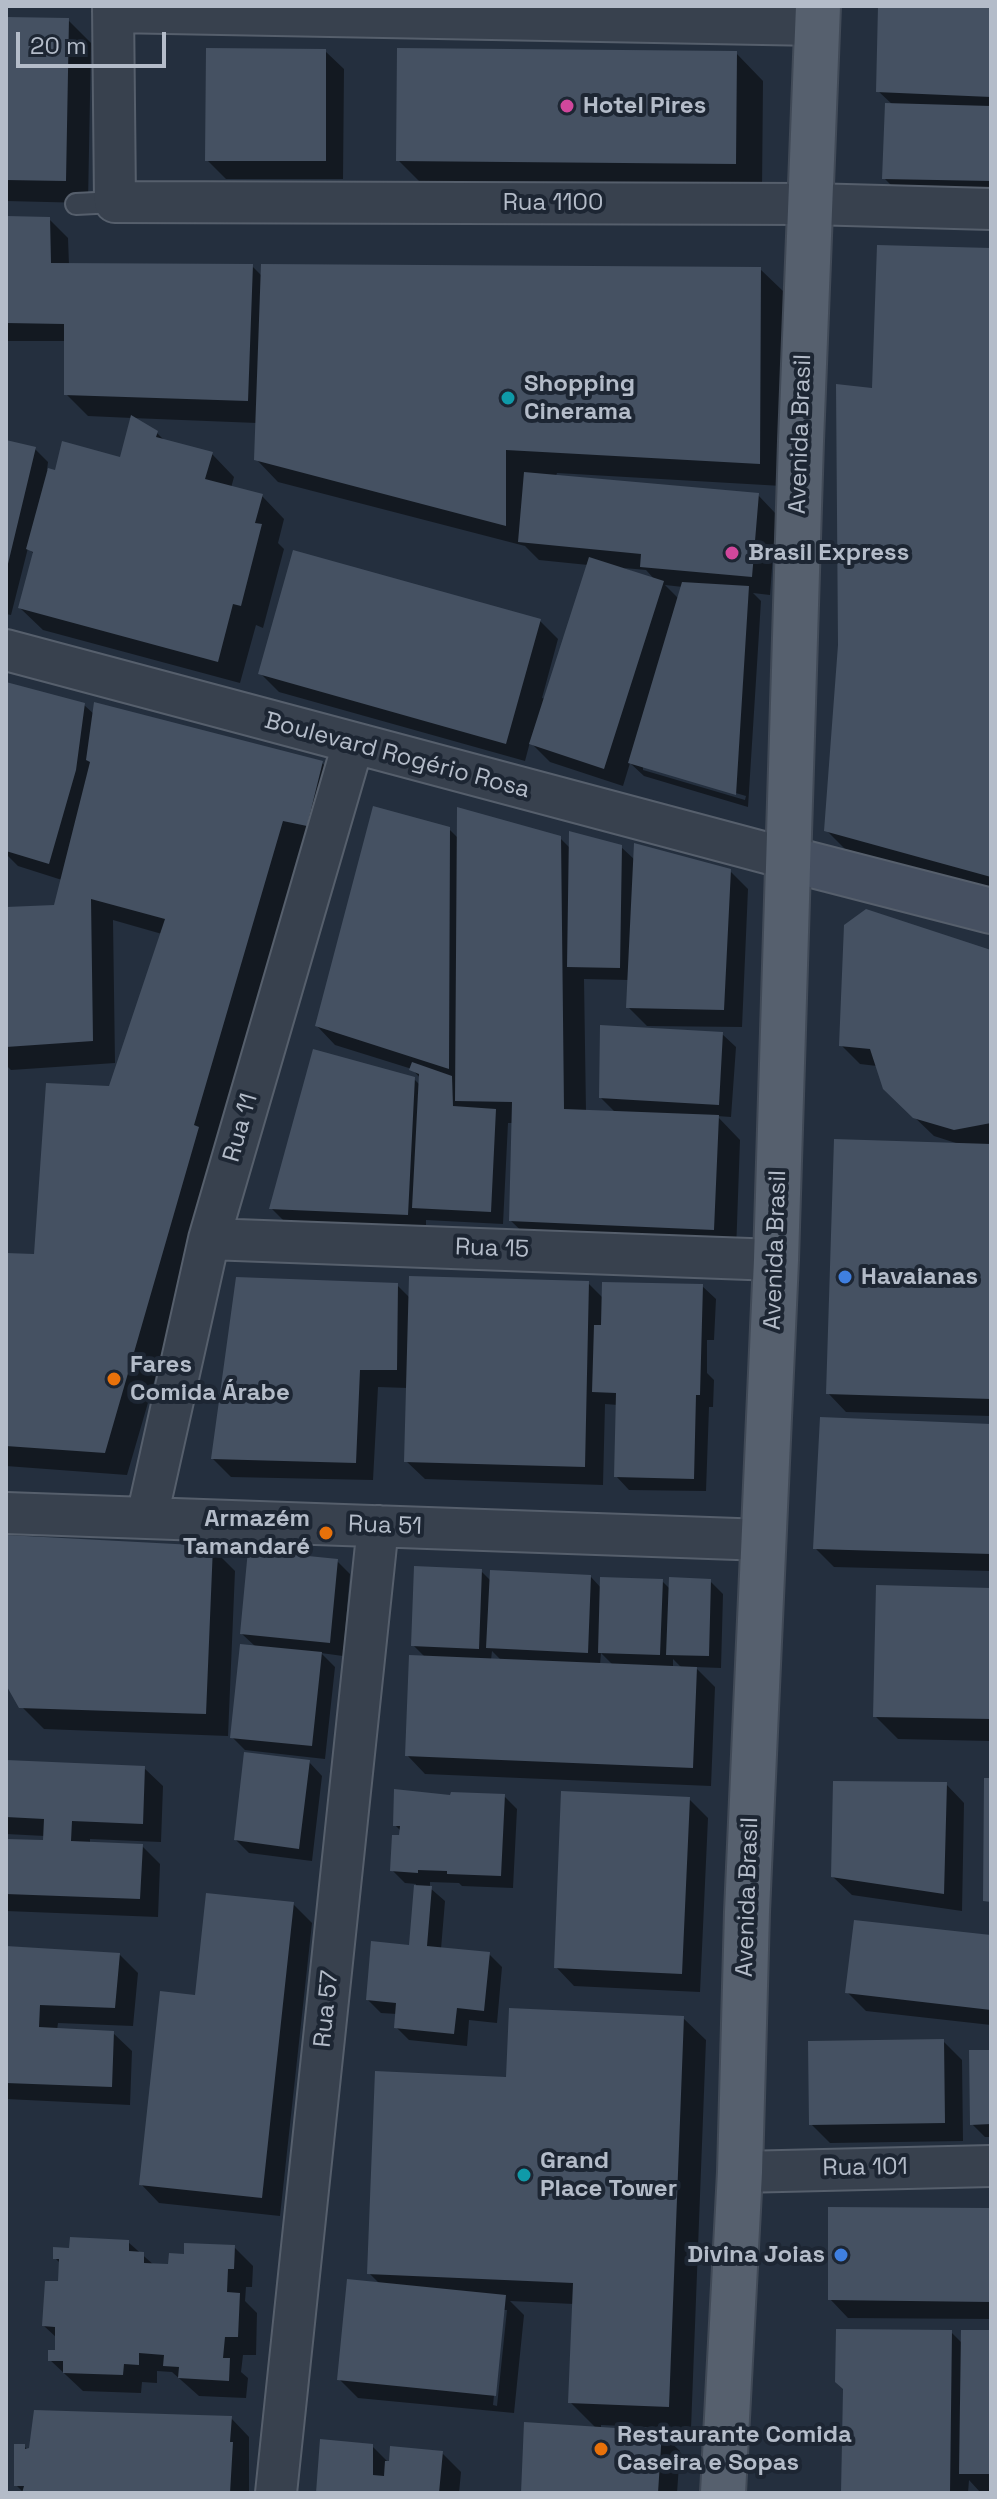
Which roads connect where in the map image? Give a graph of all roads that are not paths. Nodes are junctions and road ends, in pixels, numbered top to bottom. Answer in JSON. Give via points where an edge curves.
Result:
{"nodes":[{"id":1,"x":113,"y":9,"type":"edge"},
{"id":2,"x":817,"y":15,"type":"edge"},
{"id":3,"x":115,"y":202,"type":"junction"},
{"id":4,"x":76,"y":204,"type":"dead end"},
{"id":5,"x":810,"y":204,"type":"junction"},
{"id":6,"x":991,"y":209,"type":"edge"},
{"id":7,"x":6,"y":650,"type":"edge"},
{"id":8,"x":353,"y":744,"type":"junction"},
{"id":9,"x":789,"y":859,"type":"junction"},
{"id":10,"x":991,"y":911,"type":"edge"},
{"id":11,"x":209,"y":1239,"type":"junction"},
{"id":12,"x":776,"y":1260,"type":"junction"},
{"id":13,"x":6,"y":1513,"type":"edge"},
{"id":14,"x":147,"y":1517,"type":"junction"},
{"id":15,"x":378,"y":1526,"type":"junction"},
{"id":16,"x":765,"y":1540,"type":"junction"},
{"id":17,"x":991,"y":2166,"type":"edge"},
{"id":18,"x":740,"y":2172,"type":"junction"},
{"id":19,"x":276,"y":2493,"type":"edge"},
{"id":20,"x":723,"y":2493,"type":"edge"}],
"edges":[{"from":1,"to":2,"type":"street"},
{"from":1,"to":3,"type":"street"},
{"from":2,"to":5,"type":"main road","name":"Avenida Brasil"},
{"from":3,"to":4,"type":"lane"},
{"from":3,"to":5,"type":"street","name":"Rua 1100"},
{"from":5,"to":6,"type":"street","name":"Rua 1100"},
{"from":5,"to":9,"type":"main road","name":"Avenida Brasil"},
{"from":7,"to":8,"type":"street","name":"Boulevard Rogério Rosa"},
{"from":8,"to":9,"type":"street","name":"Boulevard Rogério Rosa"},
{"from":8,"to":11,"type":"street","name":"Rua 11"},
{"from":9,"to":10,"type":"main road"},
{"from":9,"to":12,"type":"main road","name":"Avenida Brasil"},
{"from":11,"to":12,"type":"street","name":"Rua 15"},
{"from":11,"to":14,"type":"street","name":"Rua 11"},
{"from":12,"to":16,"type":"main road","name":"Avenida Brasil"},
{"from":13,"to":14,"type":"street","name":"Rua 51"},
{"from":14,"to":15,"type":"street","name":"Rua 51"},
{"from":15,"to":16,"type":"street","name":"Rua 51"},
{"from":15,"to":19,"type":"street","name":"Rua 57"},
{"from":16,"to":18,"type":"main road","name":"Avenida Brasil"},
{"from":17,"to":18,"type":"street","name":"Rua 101"},
{"from":18,"to":20,"type":"main road","name":"Avenida Brasil"}]}
